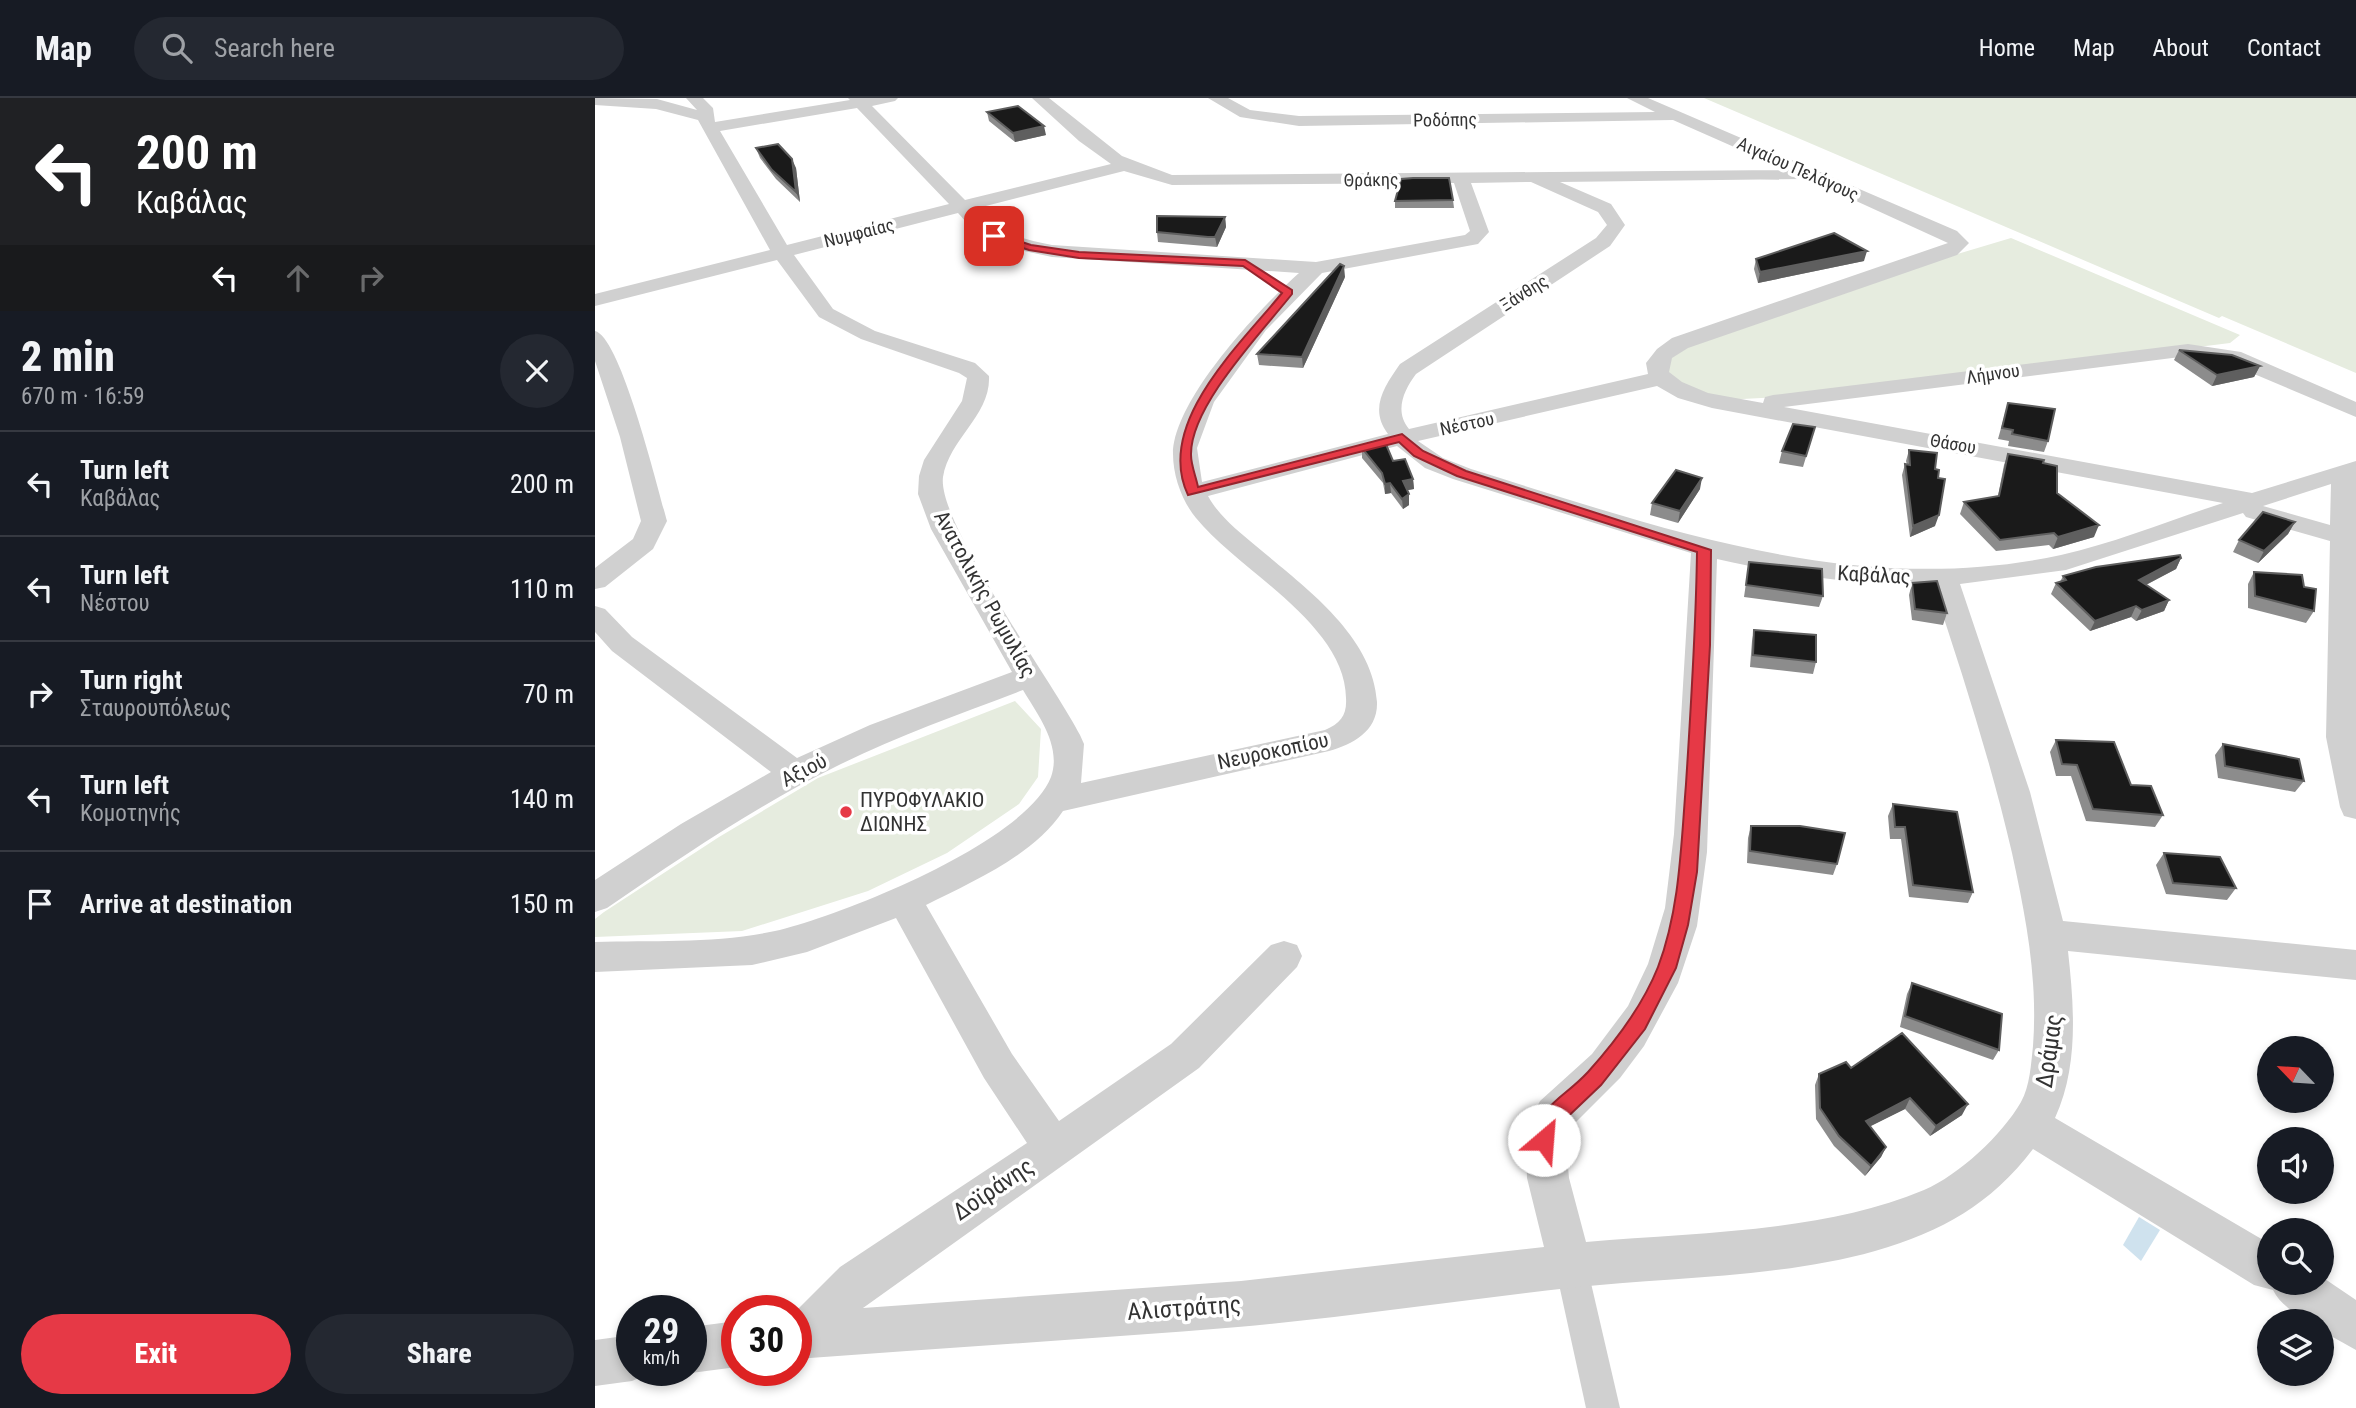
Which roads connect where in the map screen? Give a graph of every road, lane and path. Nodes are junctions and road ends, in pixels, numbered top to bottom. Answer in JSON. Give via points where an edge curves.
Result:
{"nodes":[{"id":1,"x":694,"y":98,"type":"edge"},
{"id":2,"x":890,"y":98,"type":"edge"},
{"id":3,"x":1040,"y":98,"type":"edge"},
{"id":4,"x":1216,"y":98,"type":"edge"},
{"id":5,"x":1635,"y":98,"type":"edge"},
{"id":6,"x":595,"y":100,"type":"edge"},
{"id":7,"x":858,"y":101,"type":"edge"},
{"id":8,"x":1679,"y":117,"type":"junction"},
{"id":9,"x":708,"y":122,"type":"junction"},
{"id":10,"x":1122,"y":166,"type":"junction"},
{"id":11,"x":1814,"y":175,"type":"junction"},
{"id":12,"x":1532,"y":177,"type":"junction"},
{"id":13,"x":1461,"y":179,"type":"junction"},
{"id":14,"x":961,"y":207,"type":"junction"},
{"id":15,"x":782,"y":253,"type":"junction"},
{"id":16,"x":1245,"y":263,"type":"junction"},
{"id":17,"x":1316,"y":268,"type":"junction"},
{"id":18,"x":1288,"y":292,"type":"junction"},
{"id":19,"x":595,"y":300,"type":"edge"},
{"id":20,"x":595,"y":337,"type":"edge"},
{"id":21,"x":1661,"y":378,"type":"junction"},
{"id":22,"x":1744,"y":406,"type":"junction"},
{"id":23,"x":2356,"y":410,"type":"edge"},
{"id":24,"x":1402,"y":438,"type":"junction"},
{"id":25,"x":2350,"y":470,"type":"edge"},
{"id":26,"x":1193,"y":492,"type":"junction"},
{"id":27,"x":2241,"y":503,"type":"junction"},
{"id":28,"x":2343,"y":537,"type":"junction"},
{"id":29,"x":1704,"y":550,"type":"junction"},
{"id":30,"x":1944,"y":577,"type":"junction"},
{"id":31,"x":595,"y":581,"type":"edge"},
{"id":32,"x":595,"y":615,"type":"edge"},
{"id":33,"x":1030,"y":676,"type":"junction"},
{"id":34,"x":795,"y":773,"type":"junction"},
{"id":35,"x":1056,"y":800,"type":"junction"},
{"id":36,"x":2356,"y":807,"type":"edge"},
{"id":37,"x":595,"y":898,"type":"edge"},
{"id":38,"x":903,"y":898,"type":"junction"},
{"id":39,"x":2048,"y":934,"type":"junction"},
{"id":40,"x":1284,"y":956,"type":"dead end"},
{"id":41,"x":595,"y":957,"type":"edge"},
{"id":42,"x":2356,"y":965,"type":"edge"},
{"id":43,"x":2030,"y":1125,"type":"junction"},
{"id":44,"x":1054,"y":1148,"type":"junction"},
{"id":45,"x":2257,"y":1261,"type":"edge"},
{"id":46,"x":1571,"y":1266,"type":"junction"},
{"id":47,"x":2311,"y":1295,"type":"edge"},
{"id":48,"x":812,"y":1325,"type":"edge"},
{"id":49,"x":2356,"y":1326,"type":"edge"},
{"id":50,"x":812,"y":1335,"type":"edge"},
{"id":51,"x":616,"y":1360,"type":"edge"},
{"id":52,"x":595,"y":1363,"type":"edge"},
{"id":53,"x":1603,"y":1408,"type":"edge"}],
"edges":[{"from":1,"to":9,"type":"street","name":"Ανατολικής Ρωμυλίας","via":[[705,108]]},
{"from":2,"to":7,"type":"street"},
{"from":3,"to":10,"type":"street","name":"Θράκης"},
{"from":4,"to":8,"type":"street","name":"Ροδόπης","via":[[1246,114],[1299,121]]},
{"from":5,"to":8,"type":"street","name":"Αιγαίου Πελάγους"},
{"from":6,"to":9,"type":"street","via":[[657,104]]},
{"from":7,"to":9,"type":"street"},
{"from":7,"to":14,"type":"street"},
{"from":8,"to":11,"type":"street","name":"Αιγαίου Πελάγους"},
{"from":9,"to":15,"type":"street","name":"Ανατολικής Ρωμυλίας"},
{"from":10,"to":13,"type":"street","name":"Θράκης","via":[[1149,176],[1187,181]]},
{"from":10,"to":14,"type":"street","name":"Νυμφαίας"},
{"from":11,"to":12,"type":"street","name":"Θράκης"},
{"from":11,"to":21,"type":"street","name":"Αιγαίου Πελάγους","via":[[1960,243],[1954,250],[1680,342],[1658,361]]},
{"from":12,"to":13,"type":"street","name":"Θράκης"},
{"from":12,"to":24,"type":"street","name":"Ξάνθης","via":[[1605,208],[1614,218],[1614,230],[1597,247],[1408,369],[1394,388],[1389,407]]},
{"from":13,"to":17,"type":"street","via":[[1480,232],[1471,240]]},
{"from":14,"to":15,"type":"street","name":"Νυμφαίας"},
{"from":14,"to":16,"type":"street","via":[[994,236],[1029,247],[1105,257]]},
{"from":15,"to":19,"type":"street","name":"Νυμφαίας"},
{"from":15,"to":33,"type":"street","name":"Ανατολικής Ρωμυλίας","via":[[821,309],[837,321],[978,376],[977,394],[936,457],[931,494],[952,542]]},
{"from":16,"to":17,"type":"street"},
{"from":16,"to":18,"type":"street"},
{"from":17,"to":18,"type":"street"},
{"from":18,"to":26,"type":"street","via":[[1196,412],[1185,453]]},
{"from":20,"to":31,"type":"street","via":[[632,437],[654,521],[644,543]]},
{"from":21,"to":22,"type":"street","name":"Θάσου","via":[[1685,394]]},
{"from":21,"to":24,"type":"street","name":"Νέστου"},
{"from":22,"to":23,"type":"street","name":"Λήμνου","via":[[2178,350],[2211,351],[2242,360]]},
{"from":22,"to":27,"type":"street","name":"Θάσου"},
{"from":24,"to":26,"type":"street","name":"Νέστου"},
{"from":24,"to":29,"type":"street","name":"Καβάλας","via":[[1419,454],[1462,474]]},
{"from":25,"to":27,"type":"street","name":"Καβάλας"},
{"from":25,"to":28,"type":"street"},
{"from":26,"to":35,"type":"street","name":"Νευροκοπίου","via":[[1213,522],[1336,635],[1361,678],[1360,718],[1350,731],[1329,740]]},
{"from":27,"to":28,"type":"street","name":"Θάσου"},
{"from":27,"to":30,"type":"street","name":"Καβάλας","via":[[2066,562]]},
{"from":28,"to":36,"type":"street","via":[[2342,737]]},
{"from":29,"to":30,"type":"street","name":"Καβάλας","via":[[1817,572]]},
{"from":29,"to":46,"type":"street","via":[[1703,645],[1688,872],[1679,925],[1667,968],[1638,1023],[1606,1066],[1555,1114],[1545,1130],[1546,1167]]},
{"from":30,"to":39,"type":"street","name":"Δράμας","via":[[1996,729]]},
{"from":32,"to":34,"type":"street","via":[[622,644]]},
{"from":33,"to":34,"type":"street","name":"Αξιού","via":[[902,724]]},
{"from":33,"to":35,"type":"street","name":"Ανατολικής Ρωμυλίας","via":[[1068,745],[1069,770]]},
{"from":34,"to":37,"type":"street","name":"Αξιού"},
{"from":35,"to":38,"type":"street","name":"Ανατολικής Ρωμυλίας","via":[[1037,822],[1001,849]]},
{"from":38,"to":41,"type":"street","name":"Ανατολικής Ρωμυλίας","via":[[814,934],[767,947]]},
{"from":38,"to":44,"type":"street","name":"Δοϊράνης","via":[[998,1066]]},
{"from":39,"to":42,"type":"street"},
{"from":39,"to":43,"type":"street","name":"Δράμας","via":[[2055,977],[2054,1048],[2044,1094]]},
{"from":40,"to":44,"type":"street","via":[[1185,1056]]},
{"from":43,"to":45,"type":"street"},
{"from":43,"to":46,"type":"street","name":"Δράμας","via":[[1993,1168],[1958,1195],[1876,1229],[1811,1243]]},
{"from":44,"to":48,"type":"street","name":"Δοϊράνης","via":[[856,1283]]},
{"from":46,"to":50,"type":"street","name":"Αλιστράτης","via":[[1241,1304]]},
{"from":46,"to":53,"type":"street"},
{"from":47,"to":49,"type":"street"},
{"from":51,"to":52,"type":"street"}]}
